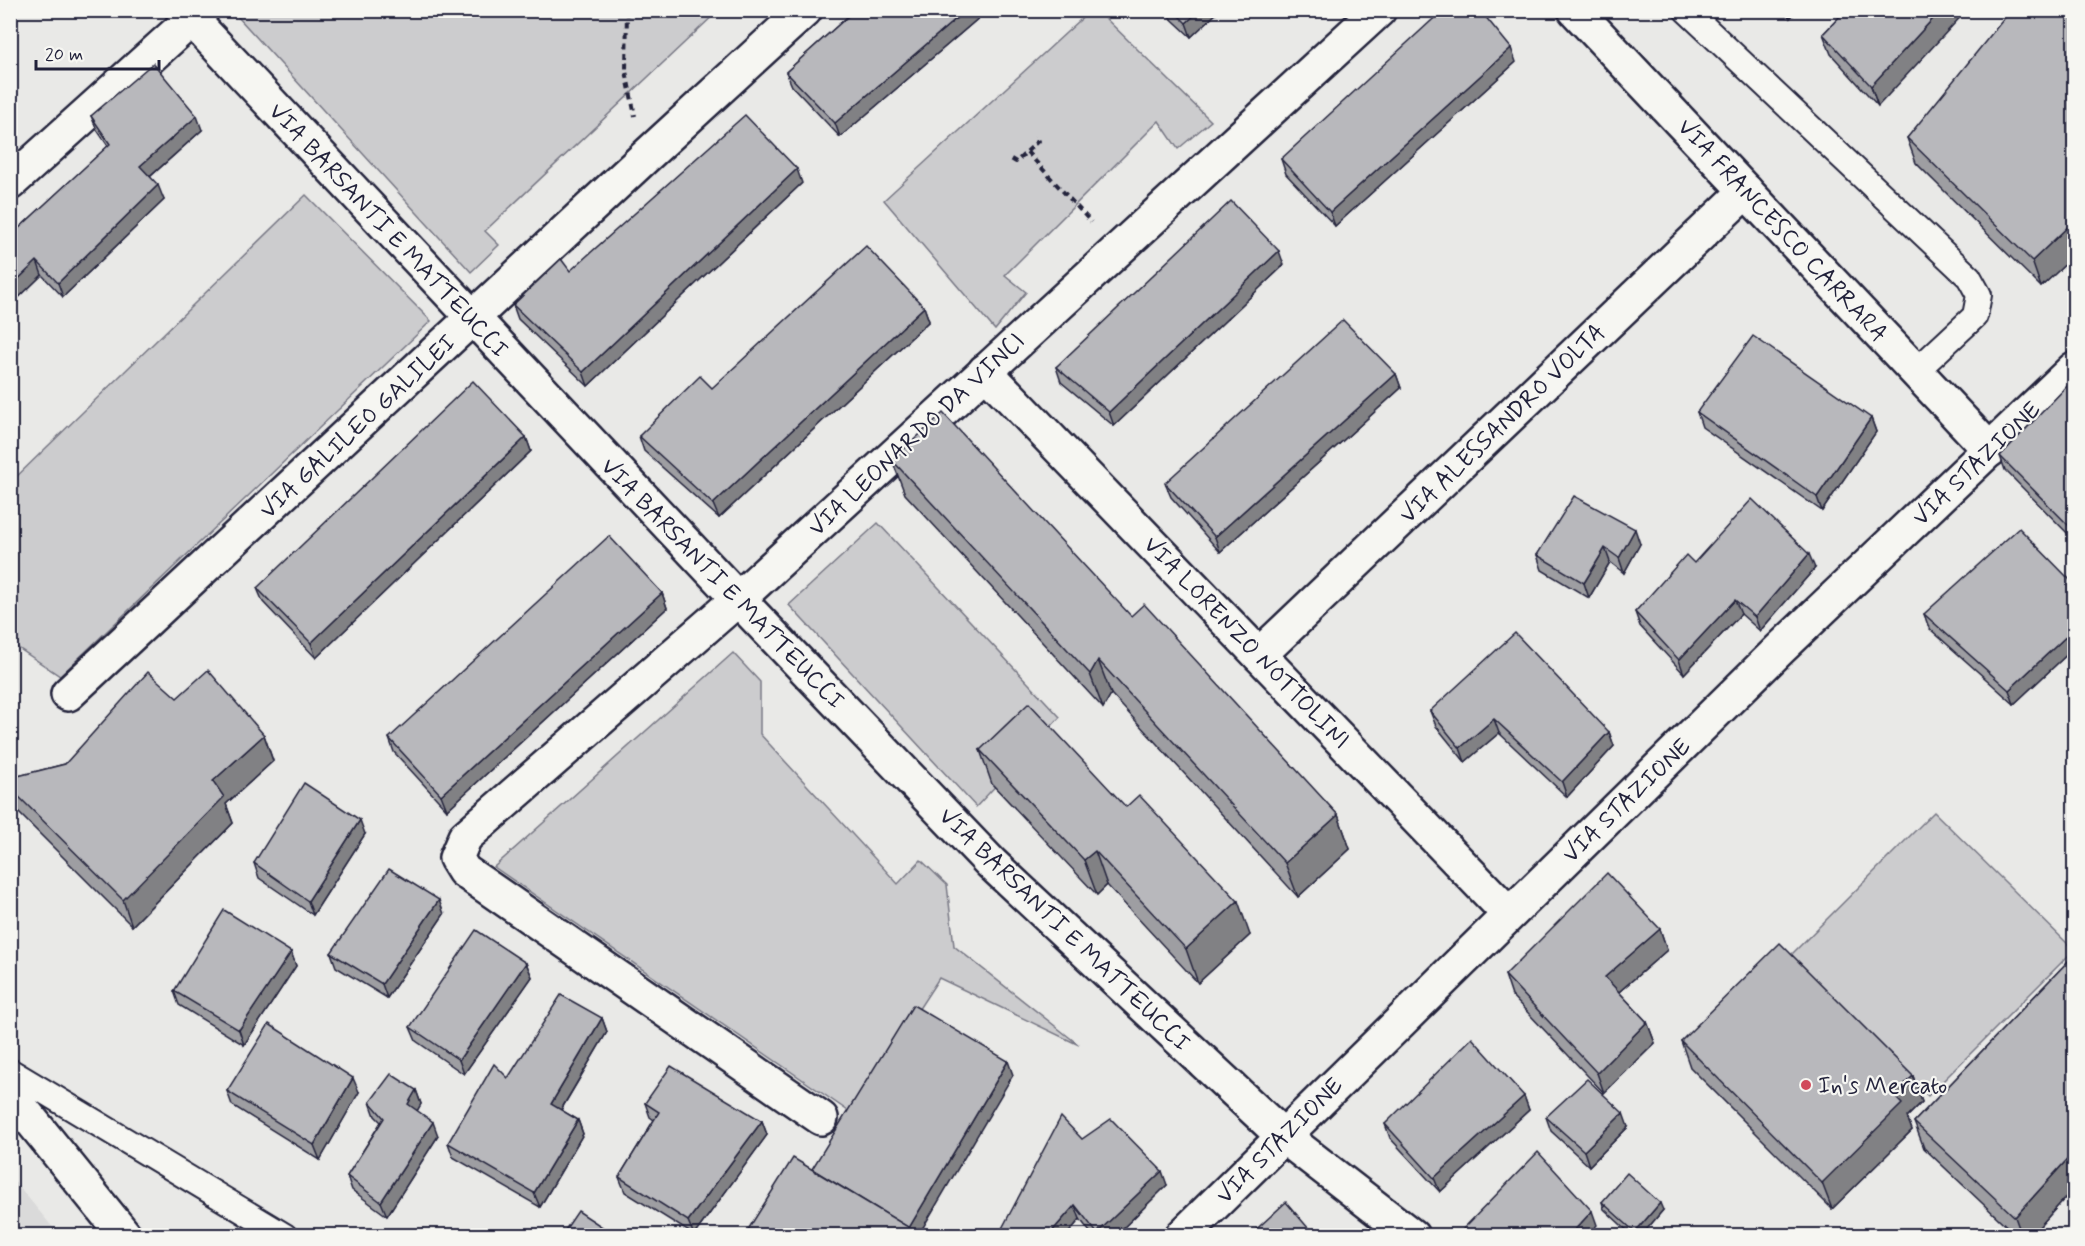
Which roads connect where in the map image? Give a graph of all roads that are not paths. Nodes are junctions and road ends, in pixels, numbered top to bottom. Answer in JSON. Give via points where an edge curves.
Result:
{"nodes":[{"id":1,"x":805,"y":10,"type":"edge"},
{"id":2,"x":1379,"y":10,"type":"edge"},
{"id":3,"x":1575,"y":10,"type":"edge"},
{"id":4,"x":1686,"y":10,"type":"edge"},
{"id":5,"x":193,"y":14,"type":"edge"},
{"id":6,"x":10,"y":183,"type":"edge"},
{"id":7,"x":1746,"y":191,"type":"junction"},
{"id":8,"x":473,"y":319,"type":"junction"},
{"id":9,"x":2074,"y":369,"type":"edge"},
{"id":10,"x":985,"y":371,"type":"junction"},
{"id":11,"x":1916,"y":371,"type":"junction"},
{"id":12,"x":1990,"y":450,"type":"junction"},
{"id":13,"x":738,"y":599,"type":"junction"},
{"id":14,"x":1259,"y":655,"type":"junction"},
{"id":15,"x":68,"y":694,"type":"dead end"},
{"id":16,"x":1509,"y":914,"type":"junction"},
{"id":17,"x":10,"y":1071,"type":"edge"},
{"id":18,"x":10,"y":1094,"type":"edge"},
{"id":19,"x":821,"y":1118,"type":"dead end"},
{"id":20,"x":1283,"y":1136,"type":"junction"},
{"id":21,"x":125,"y":1236,"type":"edge"},
{"id":22,"x":285,"y":1236,"type":"edge"},
{"id":23,"x":1182,"y":1236,"type":"edge"},
{"id":24,"x":1412,"y":1236,"type":"edge"}],
"edges":[{"from":1,"to":8,"type":"street","name":"VIA GALILEO GALILEI"},
{"from":2,"to":10,"type":"street","name":"VIA LEONARDO DA VINCI"},
{"from":3,"to":7,"type":"street","name":"VIA FRANCESCO CARRARA"},
{"from":4,"to":11,"type":"lane","via":[[1969,277],[1979,295],[1975,316]]},
{"from":5,"to":6,"type":"street"},
{"from":5,"to":8,"type":"street","name":"VIA BARSANTI E MATTEUCCI"},
{"from":7,"to":11,"type":"street","name":"VIA FRANCESCO CARRARA"},
{"from":7,"to":14,"type":"street","name":"VIA ALESSANDRO VOLTA"},
{"from":8,"to":13,"type":"street","name":"VIA BARSANTI E MATTEUCCI"},
{"from":8,"to":15,"type":"street","name":"VIA GALILEO GALILEI"},
{"from":9,"to":12,"type":"street","name":"VIA STAZIONE"},
{"from":10,"to":13,"type":"street","name":"VIA LEONARDO DA VINCI"},
{"from":10,"to":14,"type":"street","name":"VIA LORENZO NOTTOLINI"},
{"from":11,"to":12,"type":"street","name":"VIA FRANCESCO CARRARA"},
{"from":12,"to":16,"type":"street","name":"VIA STAZIONE"},
{"from":13,"to":19,"type":"street","name":"VIA LEONARDO DA VINCI","via":[[465,837],[456,858],[464,871]]},
{"from":13,"to":20,"type":"street","name":"VIA BARSANTI E MATTEUCCI","via":[[991,862]]},
{"from":14,"to":16,"type":"street","name":"VIA LORENZO NOTTOLINI"},
{"from":16,"to":20,"type":"street","name":"VIA STAZIONE"},
{"from":17,"to":22,"type":"lane"},
{"from":18,"to":21,"type":"street"},
{"from":20,"to":23,"type":"street","name":"VIA STAZIONE"},
{"from":20,"to":24,"type":"street","name":"VIA BARSANTI E MATTEUCCI"}]}
